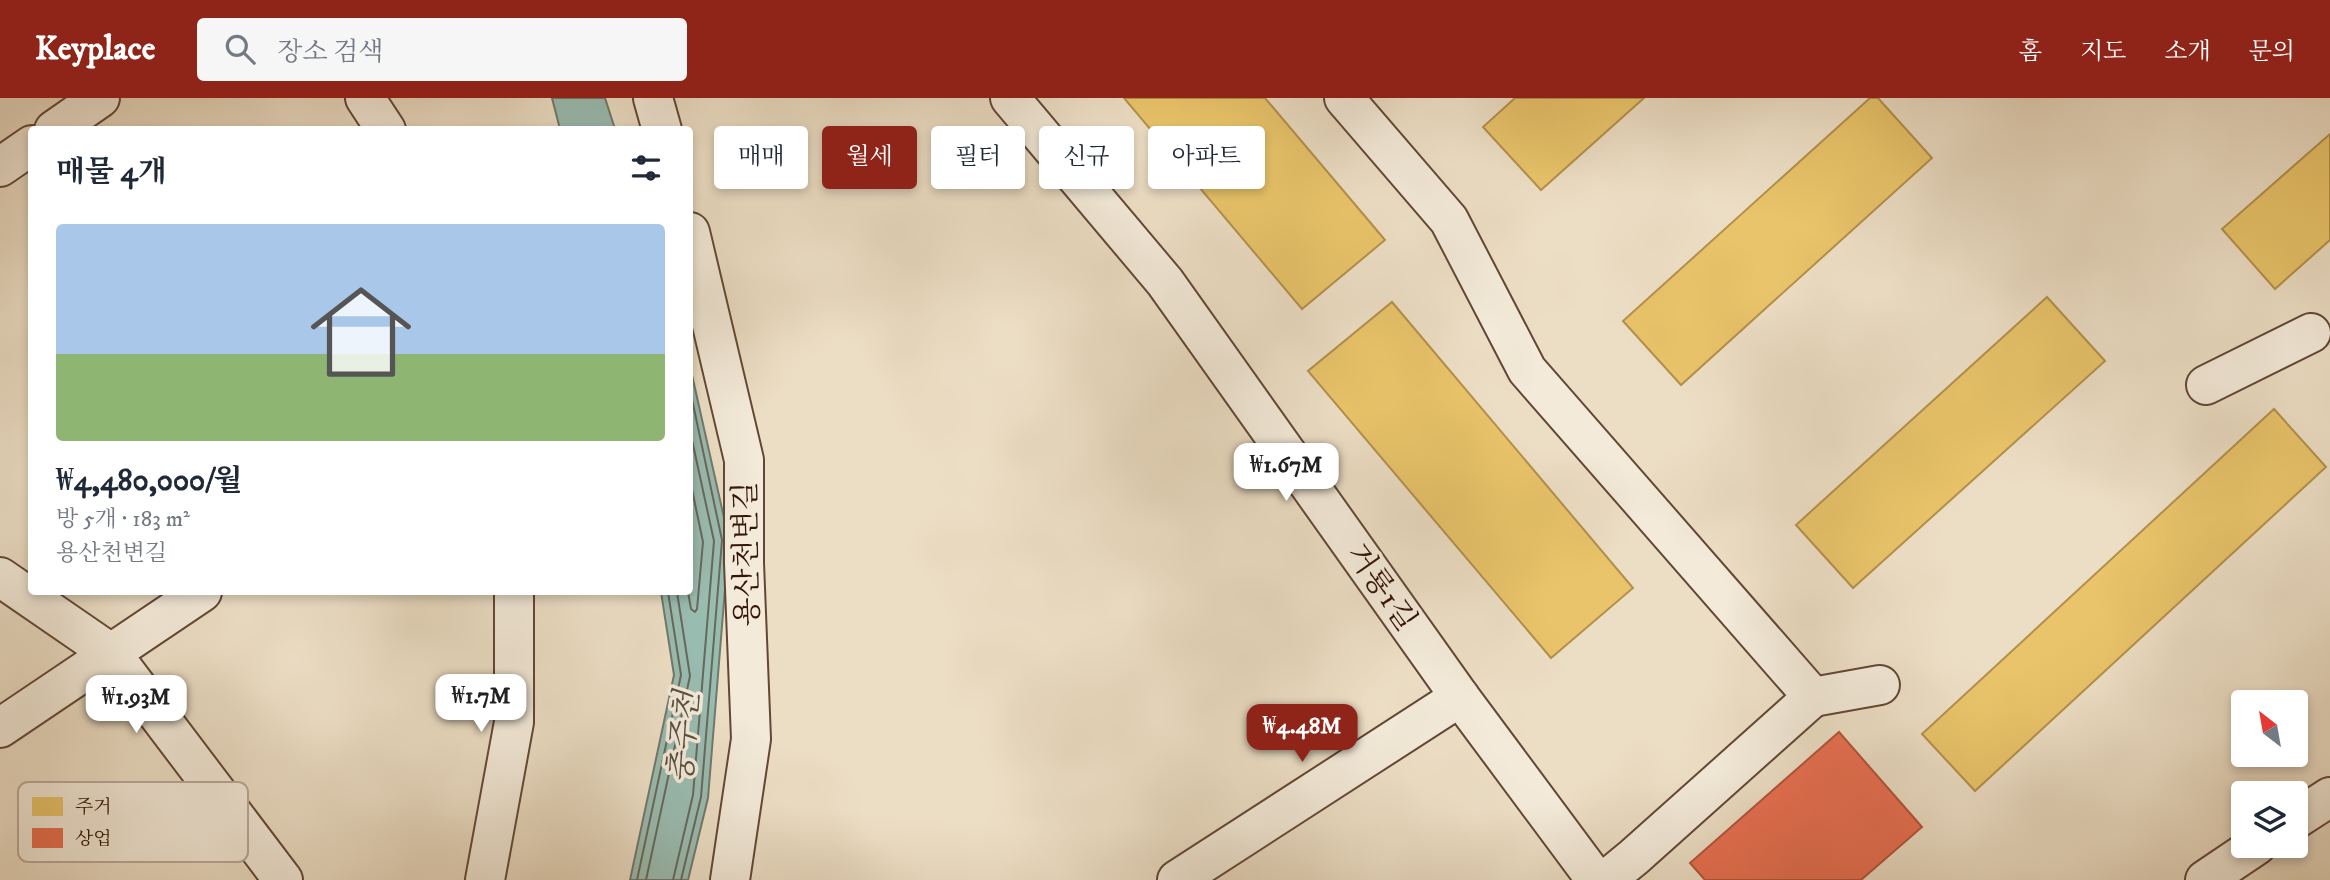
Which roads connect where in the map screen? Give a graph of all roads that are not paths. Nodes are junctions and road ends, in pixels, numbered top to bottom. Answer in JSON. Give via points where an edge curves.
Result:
{"nodes":[{"id":1,"x":100,"y":98,"type":"edge"},
{"id":2,"x":365,"y":98,"type":"edge"},
{"id":3,"x":653,"y":98,"type":"edge"},
{"id":4,"x":1010,"y":98,"type":"edge"},
{"id":5,"x":1344,"y":98,"type":"edge"},
{"id":6,"x":60,"y":126,"type":"edge"},
{"id":7,"x":383,"y":126,"type":"edge"},
{"id":8,"x":661,"y":126,"type":"edge"},
{"id":9,"x":28,"y":148,"type":"edge"},
{"id":10,"x":0,"y":167,"type":"edge"},
{"id":11,"x":693,"y":246,"type":"edge"},
{"id":12,"x":2311,"y":333,"type":"dead end"},
{"id":13,"x":2206,"y":385,"type":"dead end"},
{"id":14,"x":0,"y":577,"type":"edge"},
{"id":15,"x":198,"y":595,"type":"edge"},
{"id":16,"x":514,"y":595,"type":"edge"},
{"id":17,"x":112,"y":654,"type":"junction"},
{"id":18,"x":1880,"y":685,"type":"dead end"},
{"id":19,"x":1460,"y":697,"type":"junction"},
{"id":20,"x":1813,"y":697,"type":"junction"},
{"id":21,"x":0,"y":728,"type":"edge"},
{"id":22,"x":209,"y":782,"type":"edge"},
{"id":23,"x":2330,"y":797,"type":"edge"},
{"id":24,"x":2308,"y":811,"type":"edge"},
{"id":25,"x":248,"y":834,"type":"edge"},
{"id":26,"x":2238,"y":858,"type":"edge"},
{"id":27,"x":283,"y":880,"type":"edge"},
{"id":28,"x":485,"y":880,"type":"edge"},
{"id":29,"x":730,"y":880,"type":"edge"},
{"id":30,"x":1177,"y":880,"type":"edge"},
{"id":31,"x":1596,"y":880,"type":"edge"},
{"id":32,"x":1606,"y":880,"type":"edge"},
{"id":33,"x":2205,"y":880,"type":"edge"}],
"edges":[{"from":1,"to":6,"type":"street"},
{"from":2,"to":7,"type":"street"},
{"from":3,"to":8,"type":"street"},
{"from":4,"to":19,"type":"street","name":"거룡1길","via":[[1165,282]]},
{"from":5,"to":20,"type":"street","via":[[1449,220],[1527,370]]},
{"from":9,"to":10,"type":"street"},
{"from":11,"to":29,"type":"street","name":"용산천변길","via":[[744,460],[751,739]]},
{"from":12,"to":13,"type":"street"},
{"from":14,"to":17,"type":"street"},
{"from":15,"to":17,"type":"street"},
{"from":16,"to":28,"type":"street","via":[[514,722]]},
{"from":17,"to":21,"type":"street"},
{"from":17,"to":22,"type":"street"},
{"from":18,"to":20,"type":"street"},
{"from":19,"to":30,"type":"street"},
{"from":19,"to":31,"type":"street","name":"거룡1길"},
{"from":20,"to":32,"type":"street"},
{"from":23,"to":24,"type":"street"},
{"from":25,"to":27,"type":"street"},
{"from":26,"to":33,"type":"street"}]}
